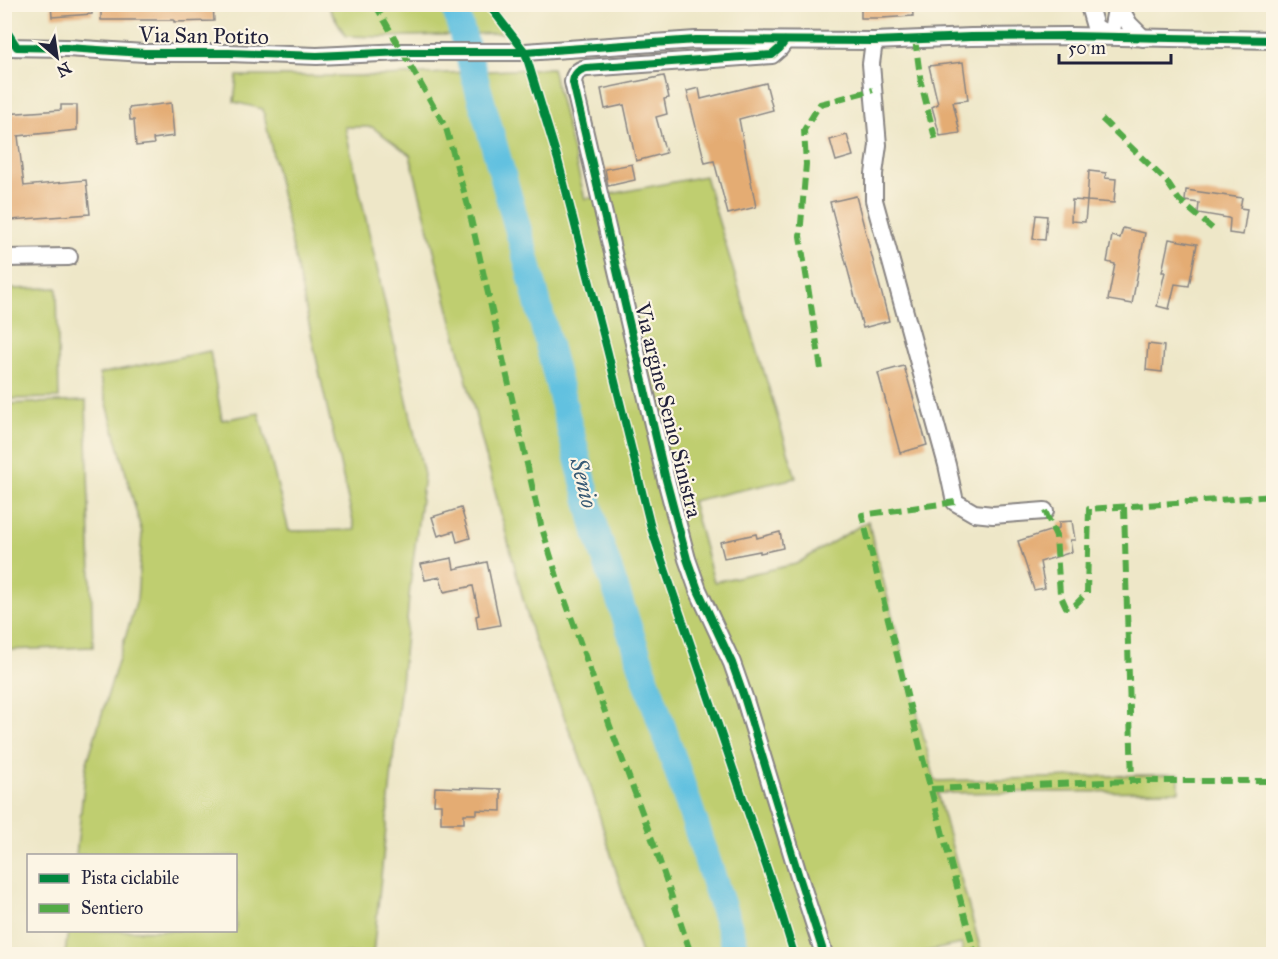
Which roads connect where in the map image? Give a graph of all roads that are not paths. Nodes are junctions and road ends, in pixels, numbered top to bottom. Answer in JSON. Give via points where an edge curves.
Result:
{"nodes":[{"id":1,"x":1118,"y":4,"type":"edge"},
{"id":2,"x":1089,"y":5,"type":"edge"},
{"id":3,"x":1068,"y":36,"type":"junction"},
{"id":4,"x":1112,"y":36,"type":"junction"},
{"id":5,"x":1143,"y":38,"type":"junction"},
{"id":6,"x":1274,"y":40,"type":"edge"},
{"id":7,"x":785,"y":41,"type":"junction"},
{"id":8,"x":874,"y":41,"type":"junction"},
{"id":9,"x":4,"y":47,"type":"edge"},
{"id":10,"x":69,"y":257,"type":"dead end"},
{"id":11,"x":4,"y":258,"type":"edge"},
{"id":12,"x":1046,"y":511,"type":"dead end"},
{"id":13,"x":824,"y":954,"type":"edge"}],
"edges":[{"from":1,"to":4,"type":"street"},
{"from":1,"to":5,"type":"street"},
{"from":2,"to":3,"type":"street"},
{"from":2,"to":4,"type":"street","via":[[1095,27]]},
{"from":3,"to":4,"type":"street","name":"Via San Potito"},
{"from":3,"to":8,"type":"street","name":"Via San Potito"},
{"from":4,"to":5,"type":"street","name":"Via San Potito"},
{"from":5,"to":6,"type":"street","name":"Via San Potito"},
{"from":7,"to":8,"type":"street","name":"Via San Potito"},
{"from":7,"to":9,"type":"street","name":"Via San Potito","via":[[696,40],[525,52],[317,56]]},
{"from":7,"to":13,"type":"street","name":"Via argine Senio Sinistra","via":[[772,55],[586,68],[579,70],[573,82],[687,559],[745,700]]},
{"from":8,"to":12,"type":"street","via":[[871,64],[878,145],[874,200],[955,502],[974,513],[993,515]]},
{"from":10,"to":11,"type":"street"}]}
